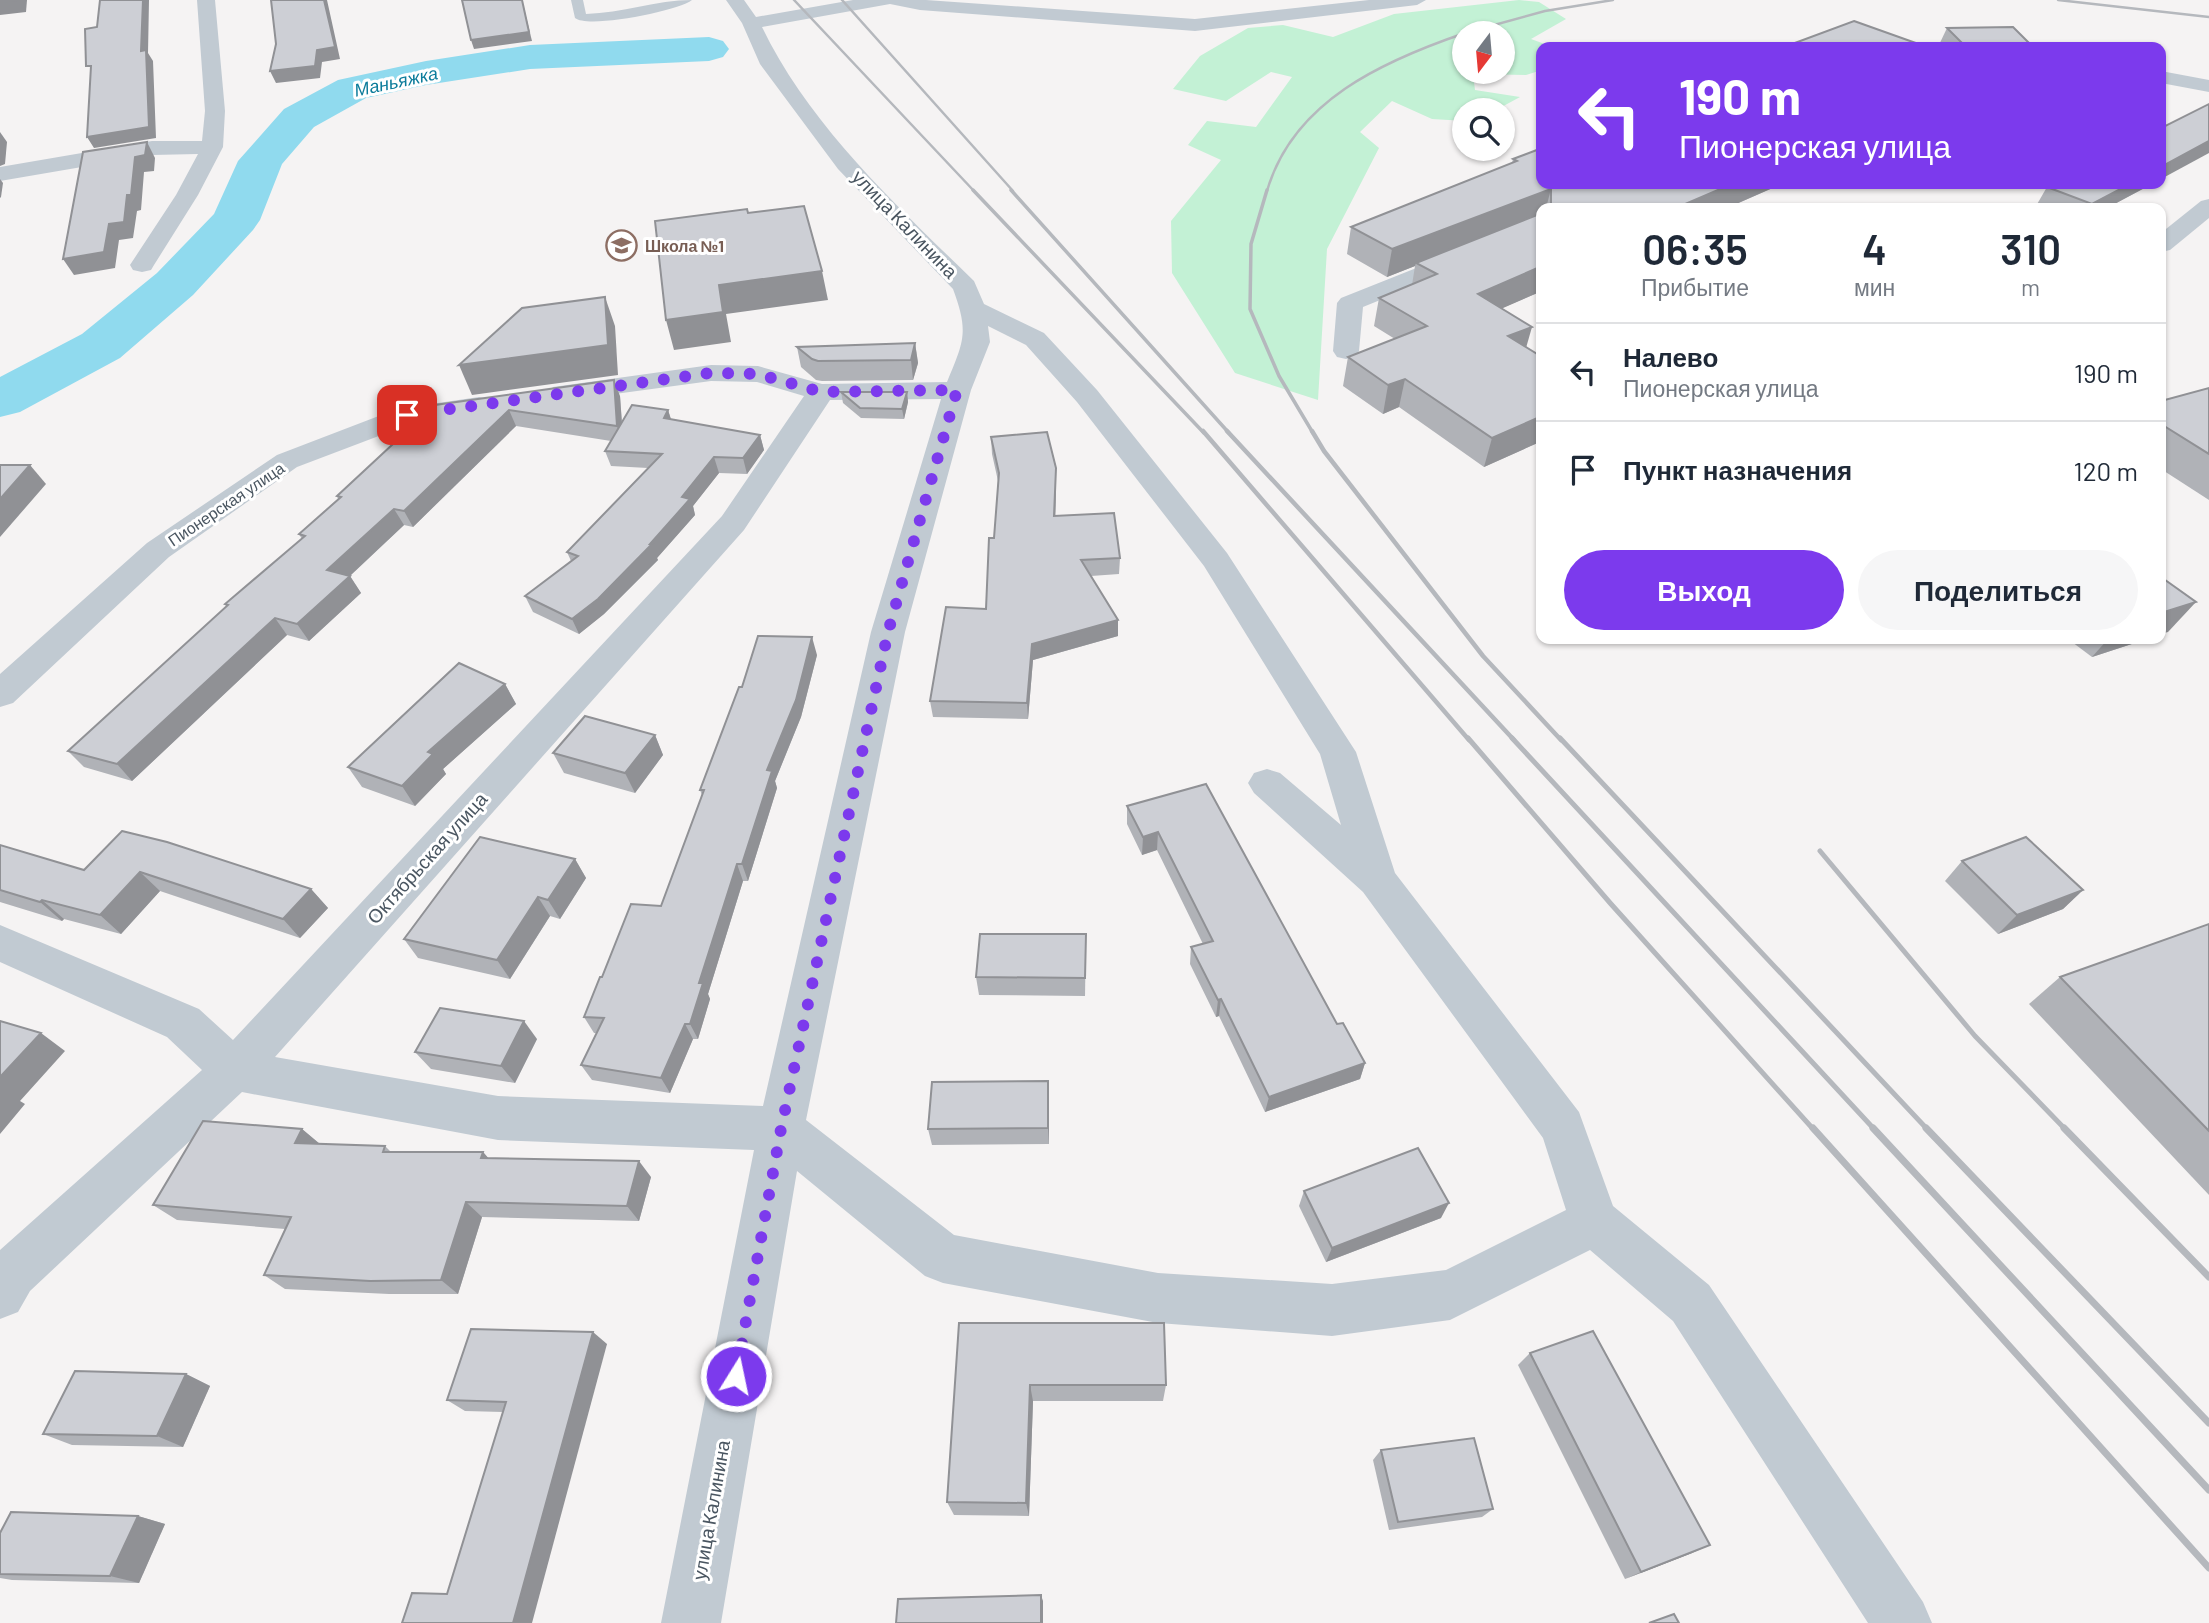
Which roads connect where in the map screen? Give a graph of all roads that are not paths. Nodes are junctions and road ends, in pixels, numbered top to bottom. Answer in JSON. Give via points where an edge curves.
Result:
{"nodes":[{"id":1,"x":206,"y":0,"type":"edge"},
{"id":2,"x":577,"y":0,"type":"edge"},
{"id":3,"x":687,"y":0,"type":"edge"},
{"id":4,"x":735,"y":0,"type":"edge"},
{"id":5,"x":885,"y":0,"type":"edge"},
{"id":6,"x":896,"y":0,"type":"edge"},
{"id":7,"x":1417,"y":0,"type":"edge"},
{"id":8,"x":751,"y":23,"type":"junction"},
{"id":9,"x":2166,"y":78,"type":"edge"},
{"id":10,"x":2209,"y":86,"type":"edge"},
{"id":11,"x":212,"y":147,"type":"junction"},
{"id":12,"x":0,"y":174,"type":"edge"},
{"id":13,"x":2209,"y":206,"type":"edge"},
{"id":14,"x":1536,"y":227,"type":"edge"},
{"id":15,"x":2166,"y":241,"type":"edge"},
{"id":16,"x":142,"y":265,"type":"dead end"},
{"id":17,"x":973,"y":308,"type":"junction"},
{"id":18,"x":1346,"y":351,"type":"dead end"},
{"id":19,"x":957,"y":390,"type":"junction"},
{"id":20,"x":821,"y":392,"type":"junction"},
{"id":21,"x":0,"y":694,"type":"edge"},
{"id":22,"x":1267,"y":783,"type":"dead end"},
{"id":23,"x":1377,"y":880,"type":"junction"},
{"id":24,"x":0,"y":943,"type":"edge"},
{"id":25,"x":234,"y":1070,"type":"junction"},
{"id":26,"x":781,"y":1129,"type":"junction"},
{"id":27,"x":1594,"y":1222,"type":"junction"},
{"id":28,"x":0,"y":1294,"type":"edge"},
{"id":29,"x":691,"y":1623,"type":"edge"},
{"id":30,"x":1902,"y":1623,"type":"edge"}],
"edges":[{"from":1,"to":11,"type":"street","via":[[215,111]]},
{"from":2,"to":3,"type":"lane","via":[[581,18],[613,17]]},
{"from":4,"to":8,"type":"street","name":"улица Калинина"},
{"from":5,"to":8,"type":"street"},
{"from":6,"to":7,"type":"street","via":[[1195,25]]},
{"from":8,"to":17,"type":"street","name":"улица Калинина","via":[[770,64],[846,164],[965,286]]},
{"from":9,"to":10,"type":"street"},
{"from":11,"to":12,"type":"street","via":[[152,148]]},
{"from":11,"to":16,"type":"street"},
{"from":13,"to":15,"type":"street"},
{"from":14,"to":18,"type":"street","via":[[1350,303]]},
{"from":17,"to":19,"type":"street","name":"улица Калинина","via":[[977,342]]},
{"from":17,"to":23,"type":"street","via":[[1035,340],[1087,396],[1216,560],[1338,752]]},
{"from":19,"to":20,"type":"street","name":"Пионерская улица"},
{"from":19,"to":26,"type":"street","name":"улица Калинина","via":[[888,632]]},
{"from":20,"to":21,"type":"street","name":"Пионерская улица","via":[[758,374],[711,373],[407,415],[287,461],[158,550]]},
{"from":20,"to":25,"type":"street","name":"Октябрьская улица","via":[[733,523]]},
{"from":22,"to":23,"type":"street"},
{"from":23,"to":27,"type":"street","via":[[1563,1127]]},
{"from":24,"to":25,"type":"street","via":[[183,1023]]},
{"from":25,"to":26,"type":"street","via":[[498,1118]]},
{"from":25,"to":28,"type":"street","name":"Октябрьская улица","via":[[12,1273]]},
{"from":26,"to":27,"type":"street","via":[[943,1258],[1158,1298],[1332,1310],[1450,1295]]},
{"from":26,"to":29,"type":"street","name":"улица Калинина"},
{"from":27,"to":30,"type":"street","via":[[1691,1303]]}]}
